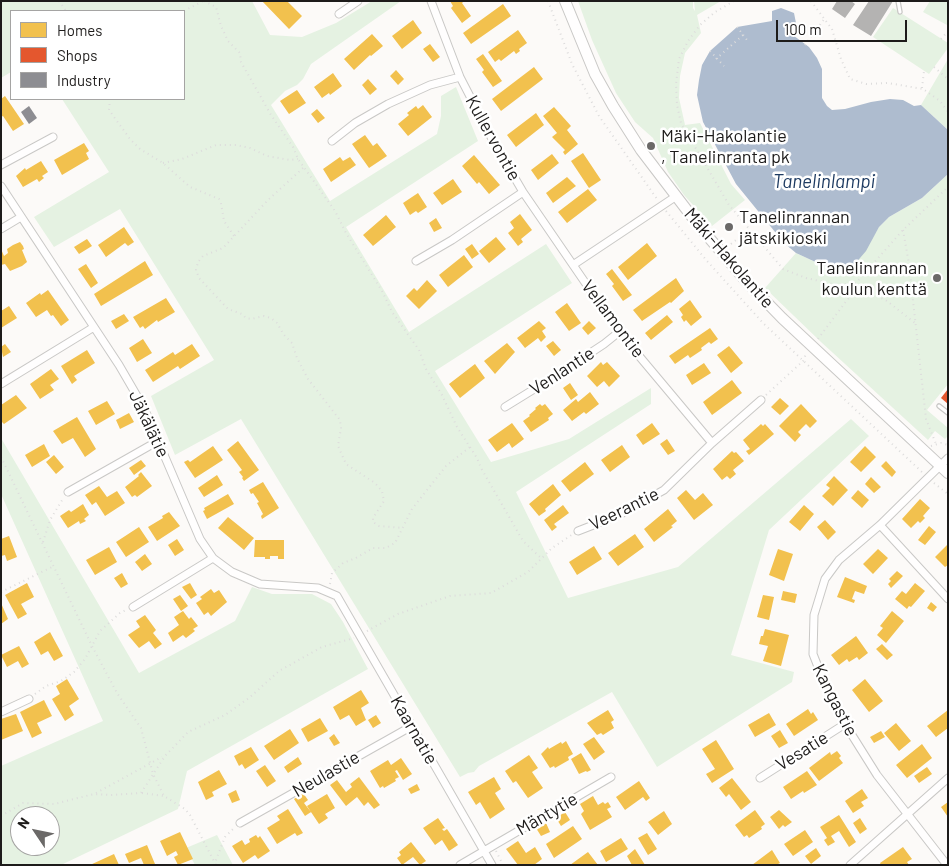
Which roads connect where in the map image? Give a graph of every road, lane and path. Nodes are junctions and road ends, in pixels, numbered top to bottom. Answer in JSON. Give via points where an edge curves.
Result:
{"nodes":[{"id":1,"x":203,"y":1,"type":"edge"},
{"id":2,"x":358,"y":1,"type":"edge"},
{"id":3,"x":431,"y":1,"type":"edge"},
{"id":4,"x":565,"y":1,"type":"edge"},
{"id":5,"x":734,"y":1,"type":"edge"},
{"id":6,"x":811,"y":1,"type":"edge"},
{"id":7,"x":898,"y":1,"type":"edge"},
{"id":8,"x":185,"y":11,"type":"edge"},
{"id":9,"x":900,"y":12,"type":"dead end"},
{"id":10,"x":339,"y":14,"type":"dead end"},
{"id":11,"x":825,"y":18,"type":"junction"},
{"id":12,"x":737,"y":27,"type":"dead end"},
{"id":13,"x":948,"y":31,"type":"edge"},
{"id":14,"x":742,"y":35,"type":"junction"},
{"id":15,"x":942,"y":39,"type":"dead end"},
{"id":16,"x":747,"y":40,"type":"dead end"},
{"id":17,"x":805,"y":45,"type":"dead end"},
{"id":18,"x":710,"y":51,"type":"dead end"},
{"id":19,"x":716,"y":58,"type":"junction"},
{"id":20,"x":724,"y":66,"type":"dead end"},
{"id":21,"x":934,"y":67,"type":"dead end"},
{"id":22,"x":924,"y":71,"type":"dead end"},
{"id":23,"x":460,"y":77,"type":"junction"},
{"id":24,"x":948,"y":79,"type":"edge"},
{"id":25,"x":922,"y":89,"type":"junction"},
{"id":26,"x":110,"y":100,"type":"edge"},
{"id":27,"x":948,"y":112,"type":"edge"},
{"id":28,"x":53,"y":137,"type":"dead end"},
{"id":29,"x":332,"y":141,"type":"dead end"},
{"id":30,"x":298,"y":159,"type":"junction"},
{"id":31,"x":163,"y":163,"type":"junction"},
{"id":32,"x":1,"y":165,"type":"edge"},
{"id":33,"x":304,"y":167,"type":"junction"},
{"id":34,"x":1,"y":186,"type":"edge"},
{"id":35,"x":948,"y":187,"type":"edge"},
{"id":36,"x":523,"y":192,"type":"junction"},
{"id":37,"x":675,"y":197,"type":"junction"},
{"id":38,"x":21,"y":217,"type":"junction"},
{"id":39,"x":1,"y":229,"type":"edge"},
{"id":40,"x":903,"y":230,"type":"junction"},
{"id":41,"x":693,"y":235,"type":"dead end"},
{"id":42,"x":234,"y":236,"type":"junction"},
{"id":43,"x":688,"y":238,"type":"dead end"},
{"id":44,"x":416,"y":261,"type":"dead end"},
{"id":45,"x":573,"y":265,"type":"junction"},
{"id":46,"x":855,"y":284,"type":"junction"},
{"id":47,"x":860,"y":286,"type":"junction"},
{"id":48,"x":915,"y":323,"type":"junction"},
{"id":49,"x":94,"y":327,"type":"junction"},
{"id":50,"x":619,"y":332,"type":"junction"},
{"id":51,"x":810,"y":345,"type":"junction"},
{"id":52,"x":1,"y":384,"type":"edge"},
{"id":53,"x":761,"y":400,"type":"joint"},
{"id":54,"x":939,"y":406,"type":"dead end"},
{"id":55,"x":504,"y":408,"type":"dead end"},
{"id":56,"x":948,"y":413,"type":"edge"},
{"id":57,"x":158,"y":441,"type":"junction"},
{"id":58,"x":712,"y":443,"type":"junction"},
{"id":59,"x":936,"y":444,"type":"dead end"},
{"id":60,"x":470,"y":447,"type":"junction"},
{"id":61,"x":1,"y":457,"type":"edge"},
{"id":62,"x":948,"y":458,"type":"edge"},
{"id":63,"x":944,"y":469,"type":"edge"},
{"id":64,"x":68,"y":492,"type":"joint"},
{"id":65,"x":880,"y":524,"type":"junction"},
{"id":66,"x":403,"y":528,"type":"junction"},
{"id":67,"x":578,"y":531,"type":"dead end"},
{"id":68,"x":42,"y":542,"type":"junction"},
{"id":69,"x":212,"y":558,"type":"junction"},
{"id":70,"x":541,"y":558,"type":"dead end"},
{"id":71,"x":54,"y":566,"type":"junction"},
{"id":72,"x":1,"y":592,"type":"edge"},
{"id":73,"x":329,"y":592,"type":"junction"},
{"id":74,"x":337,"y":596,"type":"joint"},
{"id":75,"x":948,"y":599,"type":"edge"},
{"id":76,"x":133,"y":607,"type":"joint"},
{"id":77,"x":92,"y":646,"type":"junction"},
{"id":78,"x":29,"y":699,"type":"joint"},
{"id":79,"x":1,"y":712,"type":"edge"},
{"id":80,"x":845,"y":724,"type":"junction"},
{"id":81,"x":412,"y":726,"type":"junction"},
{"id":82,"x":165,"y":756,"type":"dead end"},
{"id":83,"x":151,"y":764,"type":"junction"},
{"id":84,"x":153,"y":774,"type":"junction"},
{"id":85,"x":611,"y":777,"type":"dead end"},
{"id":86,"x":760,"y":778,"type":"dead end"},
{"id":87,"x":948,"y":778,"type":"edge"},
{"id":88,"x":141,"y":793,"type":"junction"},
{"id":89,"x":94,"y":794,"type":"junction"},
{"id":90,"x":164,"y":796,"type":"junction"},
{"id":91,"x":908,"y":814,"type":"junction"},
{"id":92,"x":1,"y":816,"type":"edge"},
{"id":93,"x":240,"y":823,"type":"joint"},
{"id":94,"x":493,"y":846,"type":"junction"},
{"id":95,"x":484,"y":851,"type":"junction"},
{"id":96,"x":215,"y":865,"type":"edge"},
{"id":97,"x":460,"y":865,"type":"edge"},
{"id":98,"x":492,"y":865,"type":"edge"},
{"id":99,"x":503,"y":865,"type":"edge"},
{"id":100,"x":850,"y":865,"type":"edge"},
{"id":101,"x":948,"y":865,"type":"edge"}],
"edges":[{"from":1,"to":8,"type":"path"},
{"from":1,"to":30,"type":"path","via":[[216,7],[228,41],[240,53],[241,62]]},
{"from":2,"to":10,"type":"street"},
{"from":3,"to":23,"type":"street","name":"Kullervontie"},
{"from":4,"to":37,"type":"street","name":"Mäki-Hakolantie","via":[[578,37],[612,106]]},
{"from":5,"to":46,"type":"path","via":[[700,25],[679,59],[676,84],[681,123],[730,206],[783,268],[806,278],[833,284]]},
{"from":6,"to":11,"type":"path"},
{"from":7,"to":9,"type":"lane"},
{"from":11,"to":17,"type":"path"},
{"from":11,"to":25,"type":"path","via":[[850,79],[866,84]]},
{"from":12,"to":14,"type":"path"},
{"from":13,"to":15,"type":"path"},
{"from":14,"to":16,"type":"path"},
{"from":14,"to":19,"type":"path"},
{"from":18,"to":19,"type":"path"},
{"from":19,"to":20,"type":"path"},
{"from":21,"to":24,"type":"path"},
{"from":22,"to":25,"type":"path"},
{"from":23,"to":29,"type":"street","via":[[430,85],[388,104]]},
{"from":23,"to":36,"type":"street","name":"Kullervontie"},
{"from":25,"to":27,"type":"path","via":[[940,101]]},
{"from":26,"to":31,"type":"path","via":[[109,110],[130,139]]},
{"from":28,"to":32,"type":"street"},
{"from":30,"to":31,"type":"path","via":[[267,156],[250,148],[216,145]]},
{"from":30,"to":33,"type":"path"},
{"from":31,"to":42,"type":"path","via":[[190,187],[219,199],[224,220]]},
{"from":33,"to":42,"type":"path"},
{"from":33,"to":60,"type":"path","via":[[335,211],[392,312],[419,350],[426,369]]},
{"from":34,"to":38,"type":"street","name":"Jäkälätie"},
{"from":35,"to":40,"type":"path"},
{"from":36,"to":44,"type":"street"},
{"from":36,"to":45,"type":"street","name":"Kullervontie"},
{"from":37,"to":45,"type":"street","name":"Vellamontie"},
{"from":37,"to":51,"type":"street","name":"Mäki-Hakolantie","via":[[746,281]]},
{"from":38,"to":39,"type":"street"},
{"from":38,"to":49,"type":"street","name":"Jäkälätie"},
{"from":40,"to":46,"type":"path"},
{"from":40,"to":48,"type":"path","via":[[910,264]]},
{"from":41,"to":43,"type":"path"},
{"from":42,"to":66,"type":"path","via":[[223,248],[203,256],[198,262],[199,278],[228,309],[246,318],[264,316],[277,323],[292,343],[308,379],[340,420],[338,446],[346,464],[382,491],[384,501],[373,518],[374,522],[379,526]]},
{"from":45,"to":50,"type":"street","name":"Vellamontie"},
{"from":46,"to":47,"type":"path"},
{"from":47,"to":48,"type":"path","via":[[887,301]]},
{"from":47,"to":51,"type":"path","via":[[822,336]]},
{"from":48,"to":59,"type":"path","via":[[926,419]]},
{"from":49,"to":52,"type":"street"},
{"from":49,"to":57,"type":"street","name":"Jäkälätie","via":[[120,365]]},
{"from":50,"to":55,"type":"street","name":"Venlantie"},
{"from":50,"to":58,"type":"street","name":"Vellamontie"},
{"from":51,"to":53,"type":"path","via":[[803,361]]},
{"from":51,"to":63,"type":"street","name":"Mäki-Hakolantie"},
{"from":53,"to":58,"type":"street","name":"Veerantie"},
{"from":54,"to":56,"type":"lane"},
{"from":57,"to":64,"type":"street"},
{"from":57,"to":69,"type":"street","name":"Jäkälätie","via":[[200,539]]},
{"from":58,"to":67,"type":"street","name":"Veerantie","via":[[664,490]]},
{"from":60,"to":66,"type":"path","via":[[446,466],[412,509]]},
{"from":60,"to":70,"type":"path","via":[[523,541]]},
{"from":61,"to":68,"type":"path"},
{"from":62,"to":63,"type":"street","name":"Kangastie"},
{"from":63,"to":65,"type":"street","name":"Kangastie"},
{"from":64,"to":68,"type":"path","via":[[50,520]]},
{"from":65,"to":75,"type":"street"},
{"from":65,"to":80,"type":"street","name":"Kangastie","via":[[839,560],[825,578],[814,615],[813,654]]},
{"from":66,"to":73,"type":"path","via":[[395,543],[386,548],[373,548],[343,563],[332,573]]},
{"from":68,"to":71,"type":"path"},
{"from":69,"to":73,"type":"street","name":"Jäkälätie","via":[[232,572],[260,584],[318,588]]},
{"from":69,"to":76,"type":"street"},
{"from":71,"to":72,"type":"path"},
{"from":71,"to":77,"type":"path"},
{"from":73,"to":74,"type":"street","name":"Jäkälätie"},
{"from":74,"to":81,"type":"street","name":"Kaarnatie"},
{"from":76,"to":77,"type":"path","via":[[120,612],[100,631]]},
{"from":77,"to":78,"type":"path","via":[[74,672]]},
{"from":77,"to":83,"type":"path","via":[[117,694],[141,728]]},
{"from":78,"to":79,"type":"street"},
{"from":80,"to":86,"type":"street","name":"Vesatie"},
{"from":80,"to":91,"type":"street","name":"Kangastie","via":[[877,775]]},
{"from":81,"to":93,"type":"street","name":"Neulastie"},
{"from":81,"to":95,"type":"street","name":"Kaarnatie"},
{"from":82,"to":83,"type":"path"},
{"from":83,"to":84,"type":"path"},
{"from":83,"to":89,"type":"path"},
{"from":84,"to":88,"type":"path"},
{"from":84,"to":90,"type":"path"},
{"from":85,"to":94,"type":"street","name":"Mäntytie"},
{"from":87,"to":91,"type":"street"},
{"from":88,"to":89,"type":"path"},
{"from":88,"to":90,"type":"path"},
{"from":89,"to":92,"type":"path","via":[[54,804],[23,803]]},
{"from":90,"to":96,"type":"path","via":[[190,815]]},
{"from":91,"to":100,"type":"street"},
{"from":91,"to":101,"type":"street","name":"Kangastie"},
{"from":93,"to":96,"type":"path","via":[[225,837]]},
{"from":94,"to":95,"type":"street","name":"Mäntytie"},
{"from":94,"to":99,"type":"path"},
{"from":95,"to":97,"type":"street","name":"Mäntytie"},
{"from":95,"to":98,"type":"street","name":"Kaarnatie"}]}
